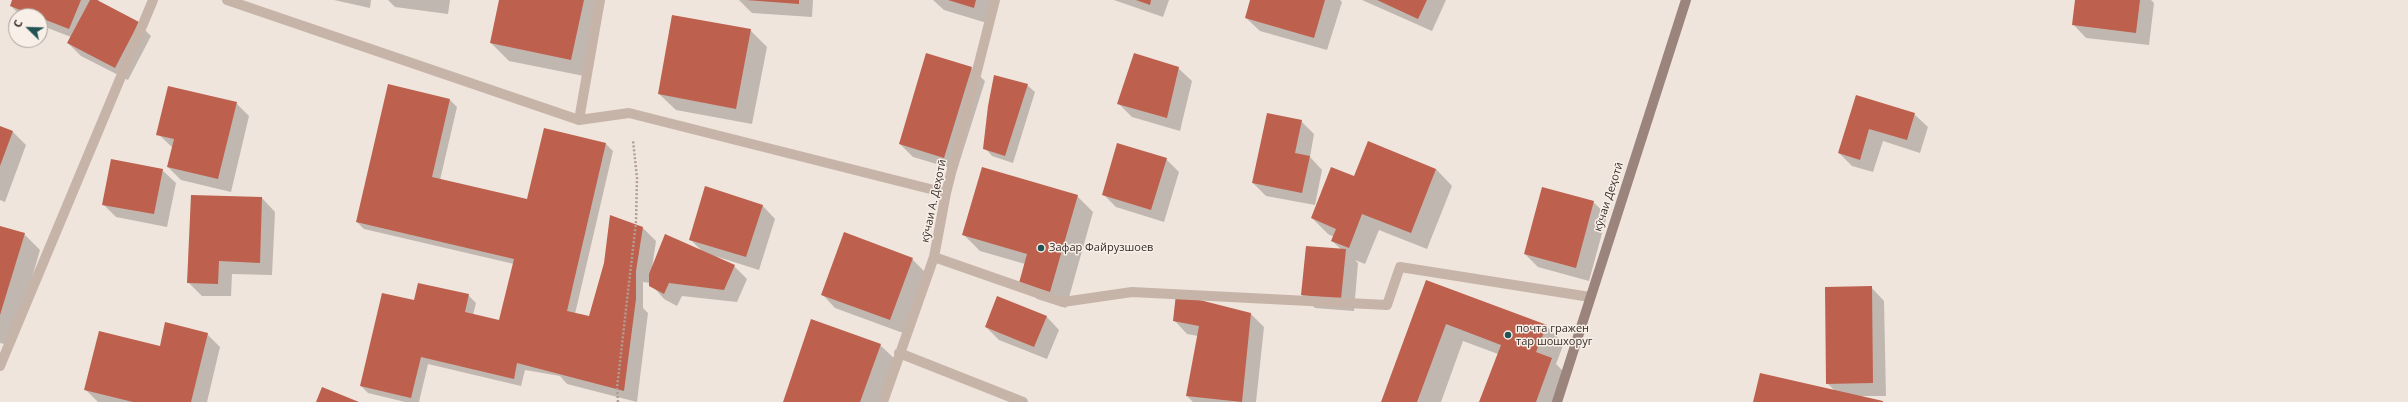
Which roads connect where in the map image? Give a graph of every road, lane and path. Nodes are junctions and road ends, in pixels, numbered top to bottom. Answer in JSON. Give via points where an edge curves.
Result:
{"nodes":[{"id":1,"x":153,"y":0,"type":"edge"},
{"id":2,"x":227,"y":0,"type":"edge"},
{"id":3,"x":600,"y":0,"type":"edge"},
{"id":4,"x":995,"y":0,"type":"edge"},
{"id":5,"x":1686,"y":0,"type":"edge"},
{"id":6,"x":629,"y":113,"type":"junction"},
{"id":7,"x":579,"y":120,"type":"junction"},
{"id":8,"x":946,"y":193,"type":"junction"},
{"id":9,"x":934,"y":256,"type":"junction"},
{"id":10,"x":1590,"y":297,"type":"junction"},
{"id":11,"x":900,"y":353,"type":"junction"},
{"id":12,"x":0,"y":366,"type":"edge"},
{"id":13,"x":618,"y":402,"type":"edge"},
{"id":14,"x":883,"y":402,"type":"edge"},
{"id":15,"x":1023,"y":402,"type":"edge"},
{"id":16,"x":1557,"y":402,"type":"edge"}],
"edges":[{"from":1,"to":12,"type":"street"},
{"from":2,"to":7,"type":"street"},
{"from":3,"to":7,"type":"street"},
{"from":4,"to":8,"type":"street","name":"кӯчаи А. Деҳотӣ"},
{"from":5,"to":10,"type":"main road","name":"кӯчаи Деҳотӣ"},
{"from":6,"to":7,"type":"street"},
{"from":6,"to":8,"type":"street"},
{"from":6,"to":13,"type":"path","via":[[637,178],[636,222],[617,388]]},
{"from":8,"to":9,"type":"street","name":"кӯчаи А. Деҳотӣ"},
{"from":9,"to":10,"type":"street","via":[[1063,302],[1132,292],[1387,305],[1400,267]]},
{"from":9,"to":11,"type":"street","name":"кӯчаи А. Деҳотӣ"},
{"from":10,"to":16,"type":"main road","name":"кӯчаи Деҳотӣ"},
{"from":11,"to":14,"type":"street","name":"кӯчаи А. Деҳотӣ"},
{"from":11,"to":15,"type":"street"}]}
